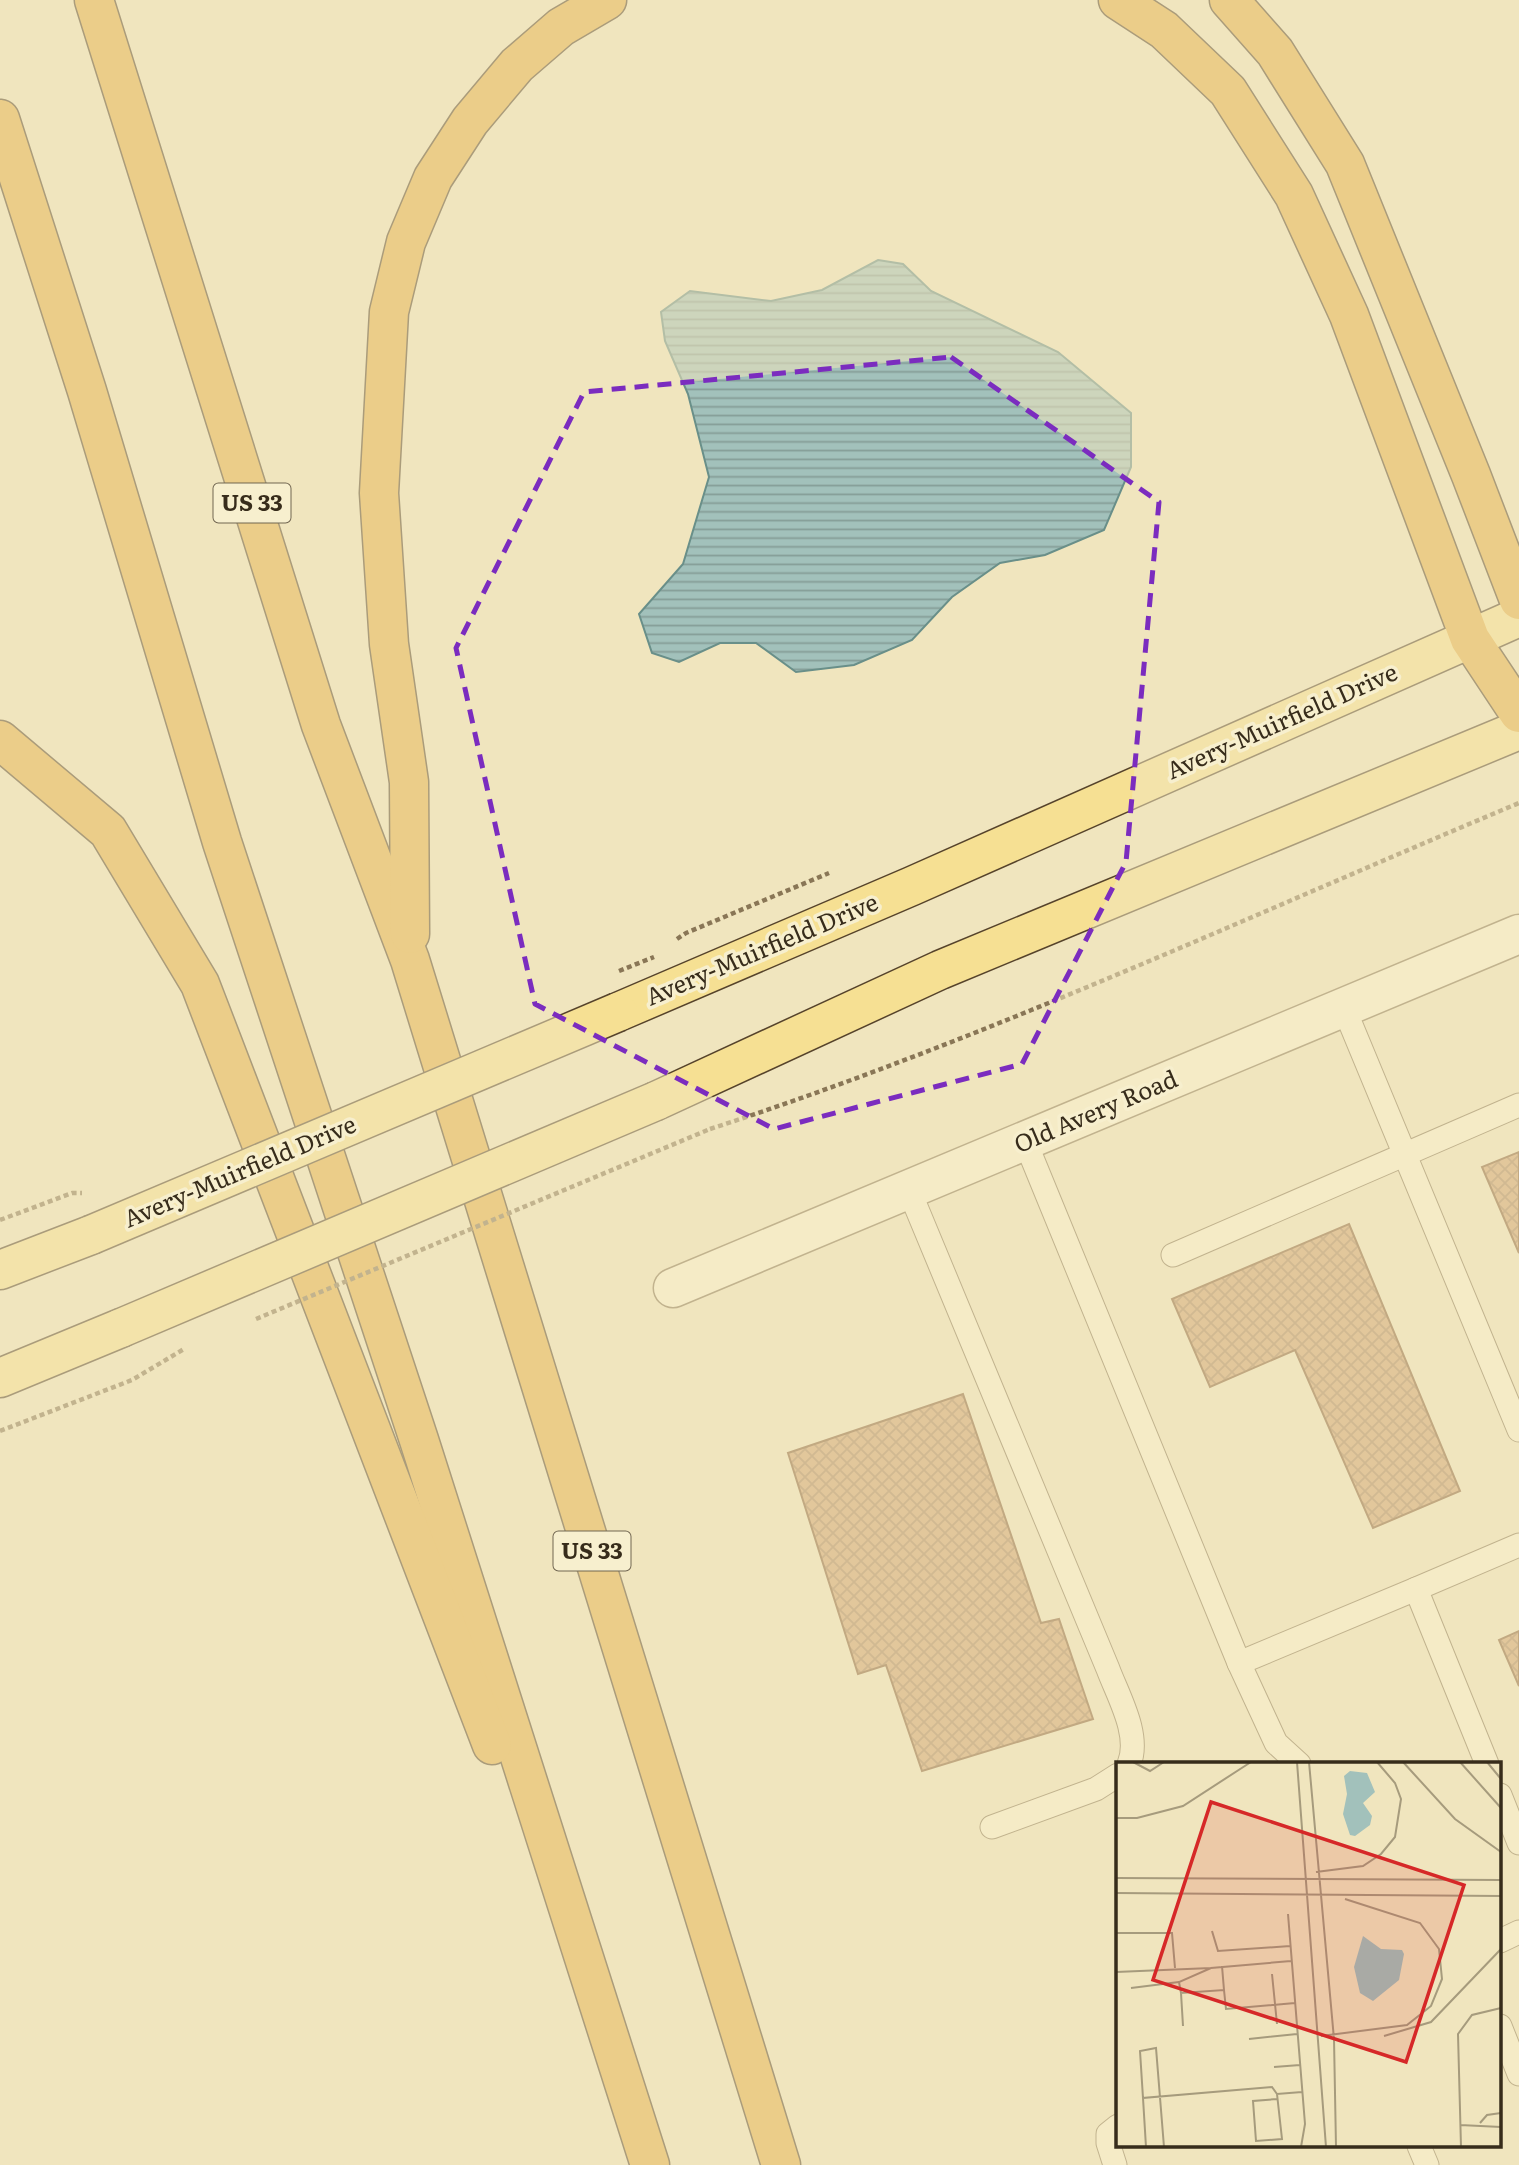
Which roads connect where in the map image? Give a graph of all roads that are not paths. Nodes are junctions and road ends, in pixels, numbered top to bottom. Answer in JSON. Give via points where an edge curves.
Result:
{"nodes":[{"id":1,"x":94,"y":0,"type":"edge"},
{"id":2,"x":607,"y":0,"type":"edge"},
{"id":3,"x":1118,"y":0,"type":"edge"},
{"id":4,"x":1229,"y":0,"type":"edge"},
{"id":5,"x":0,"y":119,"type":"edge"},
{"id":6,"x":1519,"y":600,"type":"edge"},
{"id":7,"x":1519,"y":617,"type":"edge"},
{"id":8,"x":1470,"y":639,"type":"junction"},
{"id":9,"x":1519,"y":713,"type":"edge"},
{"id":10,"x":1519,"y":730,"type":"edge"},
{"id":11,"x":0,"y":740,"type":"edge"},
{"id":12,"x":1519,"y":934,"type":"edge"},
{"id":13,"x":410,"y":960,"type":"junction"},
{"id":14,"x":1344,"y":1008,"type":"junction"},
{"id":15,"x":1519,"y":1105,"type":"edge"},
{"id":16,"x":1025,"y":1141,"type":"junction"},
{"id":17,"x":1405,"y":1155,"type":"junction"},
{"id":18,"x":909,"y":1190,"type":"junction"},
{"id":19,"x":1173,"y":1255,"type":"dead end"},
{"id":20,"x":0,"y":1270,"type":"edge"},
{"id":21,"x":673,"y":1288,"type":"dead end"},
{"id":22,"x":0,"y":1378,"type":"edge"},
{"id":23,"x":1519,"y":1430,"type":"edge"},
{"id":24,"x":1519,"y":1545,"type":"edge"},
{"id":25,"x":1416,"y":1589,"type":"junction"},
{"id":26,"x":1240,"y":1663,"type":"junction"},
{"id":27,"x":1280,"y":1754,"type":"edge"},
{"id":28,"x":1130,"y":1762,"type":"edge"},
{"id":29,"x":1486,"y":1762,"type":"edge"},
{"id":30,"x":1116,"y":1776,"type":"edge"},
{"id":31,"x":1502,"y":1800,"type":"edge"},
{"id":32,"x":992,"y":1827,"type":"dead end"},
{"id":33,"x":1519,"y":1843,"type":"edge"},
{"id":34,"x":1519,"y":1932,"type":"edge"},
{"id":35,"x":1502,"y":1940,"type":"edge"},
{"id":36,"x":1502,"y":2031,"type":"edge"},
{"id":37,"x":1519,"y":2074,"type":"edge"},
{"id":38,"x":628,"y":2097,"type":"junction"},
{"id":39,"x":1116,"y":2128,"type":"edge"},
{"id":40,"x":1420,"y":2148,"type":"edge"},
{"id":41,"x":650,"y":2165,"type":"edge"},
{"id":42,"x":781,"y":2165,"type":"edge"},
{"id":43,"x":1115,"y":2165,"type":"edge"},
{"id":44,"x":1427,"y":2165,"type":"edge"}],
"edges":[{"from":1,"to":13,"type":"highway","number":"US 33","via":[[321,724]]},
{"from":2,"to":13,"type":"highway","via":[[561,27],[517,65],[470,121],[433,178],[406,242],[389,312],[379,492],[389,644],[409,782]]},
{"from":3,"to":8,"type":"highway","via":[[1164,30],[1228,91],[1294,195],[1349,315]]},
{"from":4,"to":6,"type":"highway","via":[[1275,52],[1345,164]]},
{"from":5,"to":38,"type":"highway","via":[[222,842]]},
{"from":7,"to":8,"type":"main road","name":"Avery-Muirfield Drive"},
{"from":8,"to":9,"type":"highway"},
{"from":8,"to":20,"type":"main road","name":"Avery-Muirfield Drive","bridge":true,"via":[[912,886]]},
{"from":10,"to":22,"type":"main road","bridge":true,"via":[[940,970],[656,1101]]},
{"from":11,"to":38,"type":"highway","via":[[108,831],[200,984]]},
{"from":12,"to":14,"type":"street","name":"Old Avery Road"},
{"from":13,"to":42,"type":"highway","number":"US 33"},
{"from":14,"to":16,"type":"street","name":"Old Avery Road"},
{"from":14,"to":17,"type":"lane"},
{"from":15,"to":17,"type":"lane"},
{"from":16,"to":18,"type":"street","name":"Old Avery Road"},
{"from":16,"to":26,"type":"lane"},
{"from":17,"to":19,"type":"lane"},
{"from":17,"to":23,"type":"lane"},
{"from":18,"to":21,"type":"street","name":"Old Avery Road"},
{"from":18,"to":28,"type":"lane","via":[[1108,1669],[1132,1734]]},
{"from":24,"to":25,"type":"lane"},
{"from":25,"to":26,"type":"lane"},
{"from":25,"to":29,"type":"lane"},
{"from":26,"to":27,"type":"lane"},
{"from":30,"to":32,"type":"lane","via":[[1096,1789]]},
{"from":31,"to":33,"type":"lane"},
{"from":34,"to":35,"type":"lane"},
{"from":36,"to":37,"type":"lane"},
{"from":38,"to":41,"type":"highway"},
{"from":39,"to":43,"type":"lane","via":[[1108,2134]]},
{"from":40,"to":44,"type":"lane"}]}
